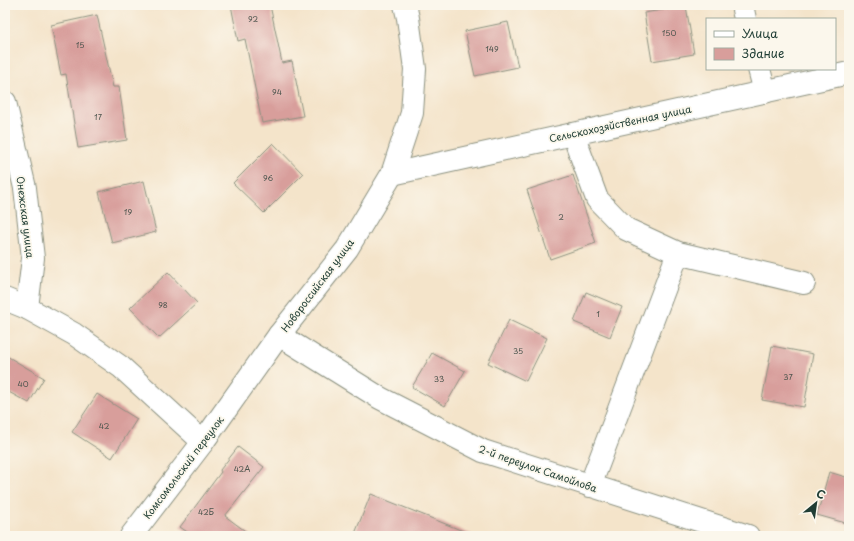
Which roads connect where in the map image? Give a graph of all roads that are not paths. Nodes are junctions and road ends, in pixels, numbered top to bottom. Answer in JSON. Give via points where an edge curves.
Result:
{"nodes":[{"id":1,"x":404,"y":5,"type":"edge"},
{"id":2,"x":742,"y":5,"type":"edge"},
{"id":3,"x":745,"y":18,"type":"edge"},
{"id":4,"x":759,"y":70,"type":"edge"},
{"id":5,"x":849,"y":73,"type":"edge"},
{"id":6,"x":765,"y":92,"type":"junction"},
{"id":7,"x":5,"y":102,"type":"edge"},
{"id":8,"x":573,"y":134,"type":"junction"},
{"id":9,"x":392,"y":174,"type":"junction"},
{"id":10,"x":678,"y":253,"type":"junction"},
{"id":11,"x":804,"y":283,"type":"dead end"},
{"id":12,"x":5,"y":299,"type":"edge"},
{"id":13,"x":27,"y":308,"type":"junction"},
{"id":14,"x":279,"y":335,"type":"junction"},
{"id":15,"x":234,"y":397,"type":"joint"},
{"id":16,"x":203,"y":442,"type":"junction"},
{"id":17,"x":590,"y":486,"type":"junction"},
{"id":18,"x":131,"y":536,"type":"edge"},
{"id":19,"x":748,"y":536,"type":"edge"}],
"edges":[{"from":1,"to":9,"type":"street","name":"Новороссийская улица","via":[[415,69],[412,113]]},
{"from":2,"to":3,"type":"street"},
{"from":4,"to":6,"type":"street"},
{"from":5,"to":6,"type":"street","name":"Сельскохозяйственная улица"},
{"from":6,"to":8,"type":"street","name":"Сельскохозяйственная улица"},
{"from":7,"to":13,"type":"street","name":"Онежская улица","via":[[25,188],[33,258]]},
{"from":8,"to":9,"type":"street","name":"Сельскохозяйственная улица"},
{"from":8,"to":10,"type":"street","via":[[597,199],[626,229]]},
{"from":9,"to":14,"type":"street","name":"Новороссийская улица","via":[[347,249]]},
{"from":10,"to":11,"type":"street"},
{"from":10,"to":17,"type":"street"},
{"from":12,"to":13,"type":"street"},
{"from":13,"to":16,"type":"street","via":[[74,334],[121,367]]},
{"from":14,"to":15,"type":"street","name":"Новороссийская улица"},
{"from":14,"to":17,"type":"street","name":"2-й переулок Самойлова","via":[[380,398],[483,451]]},
{"from":15,"to":16,"type":"street","name":"Комсомольский переулок"},
{"from":16,"to":18,"type":"street","name":"Комсомольский переулок"},
{"from":17,"to":19,"type":"street","name":"2-й переулок Самойлова"}]}
